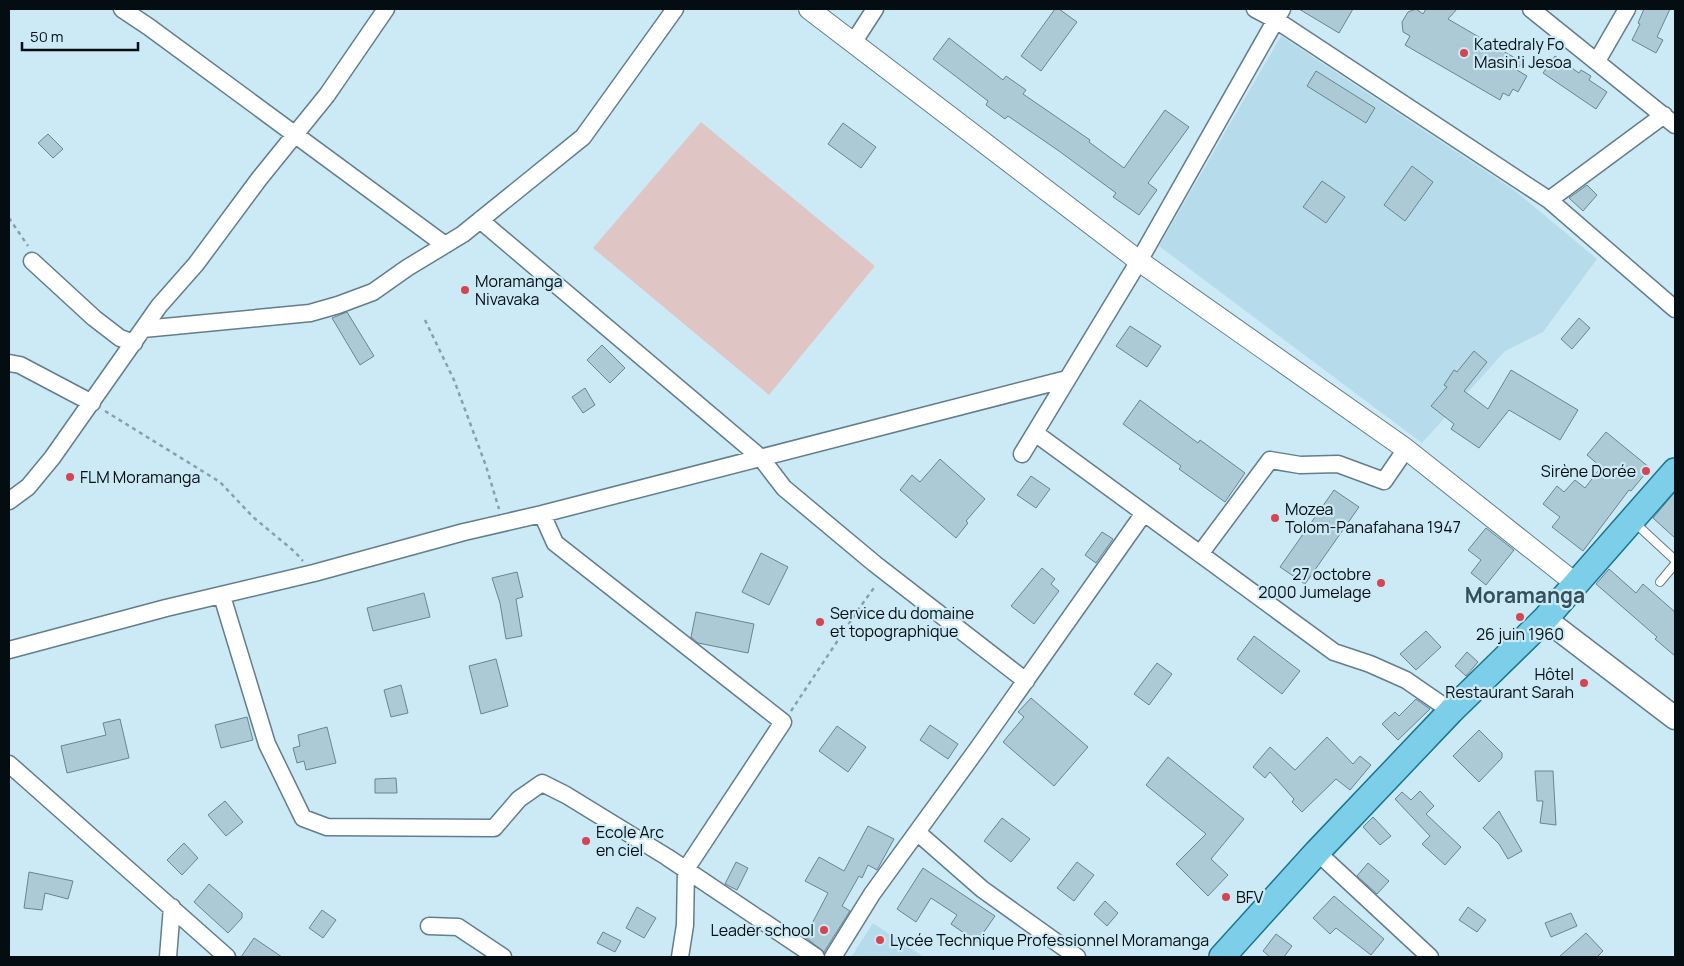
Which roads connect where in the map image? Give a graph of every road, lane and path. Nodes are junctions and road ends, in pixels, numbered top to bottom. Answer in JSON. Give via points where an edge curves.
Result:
{"nodes":[{"id":1,"x":122,"y":9,"type":"edge"},
{"id":2,"x":386,"y":9,"type":"edge"},
{"id":3,"x":675,"y":9,"type":"edge"},
{"id":4,"x":809,"y":9,"type":"edge"},
{"id":5,"x":875,"y":9,"type":"edge"},
{"id":6,"x":1255,"y":9,"type":"edge"},
{"id":7,"x":1532,"y":9,"type":"edge"},
{"id":8,"x":1627,"y":9,"type":"edge"},
{"id":9,"x":1279,"y":14,"type":"edge"},
{"id":10,"x":853,"y":43,"type":"junction"},
{"id":11,"x":1597,"y":62,"type":"junction"},
{"id":12,"x":1670,"y":120,"type":"edge"},
{"id":13,"x":295,"y":134,"type":"junction"},
{"id":14,"x":1549,"y":200,"type":"junction"},
{"id":15,"x":9,"y":218,"type":"edge"},
{"id":16,"x":480,"y":220,"type":"junction"},
{"id":17,"x":445,"y":245,"type":"junction"},
{"id":18,"x":32,"y":261,"type":"joint"},
{"id":19,"x":1139,"y":261,"type":"junction"},
{"id":20,"x":1675,"y":309,"type":"edge"},
{"id":21,"x":425,"y":320,"type":"dead end"},
{"id":22,"x":139,"y":336,"type":"junction"},
{"id":23,"x":9,"y":364,"type":"edge"},
{"id":24,"x":1068,"y":379,"type":"junction"},
{"id":25,"x":92,"y":403,"type":"junction"},
{"id":26,"x":1035,"y":433,"type":"junction"},
{"id":27,"x":1406,"y":450,"type":"junction"},
{"id":28,"x":1022,"y":454,"type":"dead end"},
{"id":29,"x":761,"y":458,"type":"junction"},
{"id":30,"x":1675,"y":470,"type":"edge"},
{"id":31,"x":9,"y":501,"type":"edge"},
{"id":32,"x":1144,"y":513,"type":"junction"},
{"id":33,"x":542,"y":514,"type":"junction"},
{"id":34,"x":1631,"y":520,"type":"junction"},
{"id":35,"x":504,"y":524,"type":"junction"},
{"id":36,"x":1200,"y":554,"type":"junction"},
{"id":37,"x":1675,"y":560,"type":"edge"},
{"id":38,"x":1675,"y":564,"type":"edge"},
{"id":39,"x":886,"y":572,"type":"junction"},
{"id":40,"x":314,"y":573,"type":"junction"},
{"id":41,"x":1660,"y":582,"type":"dead end"},
{"id":42,"x":1575,"y":583,"type":"junction"},
{"id":43,"x":222,"y":596,"type":"junction"},
{"id":44,"x":1545,"y":618,"type":"junction"},
{"id":45,"x":9,"y":650,"type":"edge"},
{"id":46,"x":1026,"y":681,"type":"junction"},
{"id":47,"x":1451,"y":711,"type":"junction"},
{"id":48,"x":1675,"y":718,"type":"edge"},
{"id":49,"x":783,"y":722,"type":"junction"},
{"id":50,"x":9,"y":764,"type":"edge"},
{"id":51,"x":917,"y":832,"type":"junction"},
{"id":52,"x":1317,"y":852,"type":"junction"},
{"id":53,"x":686,"y":869,"type":"junction"},
{"id":54,"x":172,"y":907,"type":"junction"},
{"id":55,"x":428,"y":926,"type":"dead end"},
{"id":56,"x":168,"y":957,"type":"edge"},
{"id":57,"x":227,"y":957,"type":"edge"},
{"id":58,"x":503,"y":957,"type":"edge"},
{"id":59,"x":680,"y":957,"type":"edge"},
{"id":60,"x":816,"y":957,"type":"edge"},
{"id":61,"x":832,"y":957,"type":"edge"},
{"id":62,"x":1077,"y":957,"type":"edge"},
{"id":63,"x":1222,"y":957,"type":"edge"},
{"id":64,"x":1430,"y":957,"type":"edge"}],
"edges":[{"from":1,"to":13,"type":"street"},
{"from":2,"to":13,"type":"street","via":[[327,95]]},
{"from":3,"to":16,"type":"street","via":[[584,137]]},
{"from":4,"to":10,"type":"street"},
{"from":5,"to":10,"type":"street"},
{"from":6,"to":9,"type":"street"},
{"from":7,"to":11,"type":"street"},
{"from":8,"to":11,"type":"street"},
{"from":9,"to":14,"type":"street"},
{"from":9,"to":19,"type":"street"},
{"from":10,"to":19,"type":"street"},
{"from":11,"to":12,"type":"street"},
{"from":12,"to":14,"type":"street"},
{"from":13,"to":17,"type":"street"},
{"from":13,"to":22,"type":"street","via":[[196,264],[159,306]]},
{"from":14,"to":20,"type":"street"},
{"from":15,"to":18,"type":"path","via":[[29,247]]},
{"from":16,"to":17,"type":"street"},
{"from":16,"to":29,"type":"street"},
{"from":17,"to":22,"type":"street","via":[[372,292],[338,305],[310,313]]},
{"from":18,"to":22,"type":"street","via":[[120,338]]},
{"from":19,"to":24,"type":"street"},
{"from":19,"to":27,"type":"street"},
{"from":21,"to":35,"type":"path","via":[[454,380]]},
{"from":22,"to":25,"type":"street"},
{"from":23,"to":25,"type":"street","via":[[20,365]]},
{"from":24,"to":26,"type":"street"},
{"from":24,"to":29,"type":"street"},
{"from":25,"to":31,"type":"street","via":[[28,487]]},
{"from":25,"to":40,"type":"path","via":[[220,482]]},
{"from":26,"to":28,"type":"street"},
{"from":26,"to":32,"type":"street"},
{"from":27,"to":36,"type":"street","via":[[1384,481],[1338,464],[1300,465],[1270,460]]},
{"from":27,"to":42,"type":"street"},
{"from":29,"to":33,"type":"street"},
{"from":29,"to":39,"type":"street","via":[[784,488]]},
{"from":30,"to":34,"type":"main road"},
{"from":32,"to":36,"type":"street"},
{"from":32,"to":46,"type":"street"},
{"from":33,"to":35,"type":"street"},
{"from":33,"to":49,"type":"street","via":[[555,542]]},
{"from":34,"to":37,"type":"lane"},
{"from":34,"to":42,"type":"main road"},
{"from":35,"to":40,"type":"street"},
{"from":36,"to":47,"type":"street","via":[[1334,652],[1406,680]]},
{"from":38,"to":41,"type":"lane"},
{"from":39,"to":46,"type":"street"},
{"from":39,"to":49,"type":"path"},
{"from":40,"to":43,"type":"street"},
{"from":42,"to":44,"type":"main road"},
{"from":43,"to":45,"type":"street"},
{"from":43,"to":53,"type":"street","via":[[267,744],[303,818],[327,828],[494,828],[519,799],[542,783]]},
{"from":44,"to":47,"type":"main road"},
{"from":44,"to":48,"type":"main road"},
{"from":46,"to":51,"type":"street"},
{"from":47,"to":52,"type":"main road"},
{"from":49,"to":53,"type":"street"},
{"from":50,"to":54,"type":"street"},
{"from":51,"to":61,"type":"street"},
{"from":51,"to":62,"type":"street","via":[[982,889]]},
{"from":52,"to":63,"type":"main road"},
{"from":52,"to":64,"type":"street"},
{"from":53,"to":59,"type":"street","via":[[685,925]]},
{"from":53,"to":60,"type":"street"},
{"from":54,"to":56,"type":"street"},
{"from":54,"to":57,"type":"street"},
{"from":55,"to":58,"type":"street","via":[[458,927]]}]}
